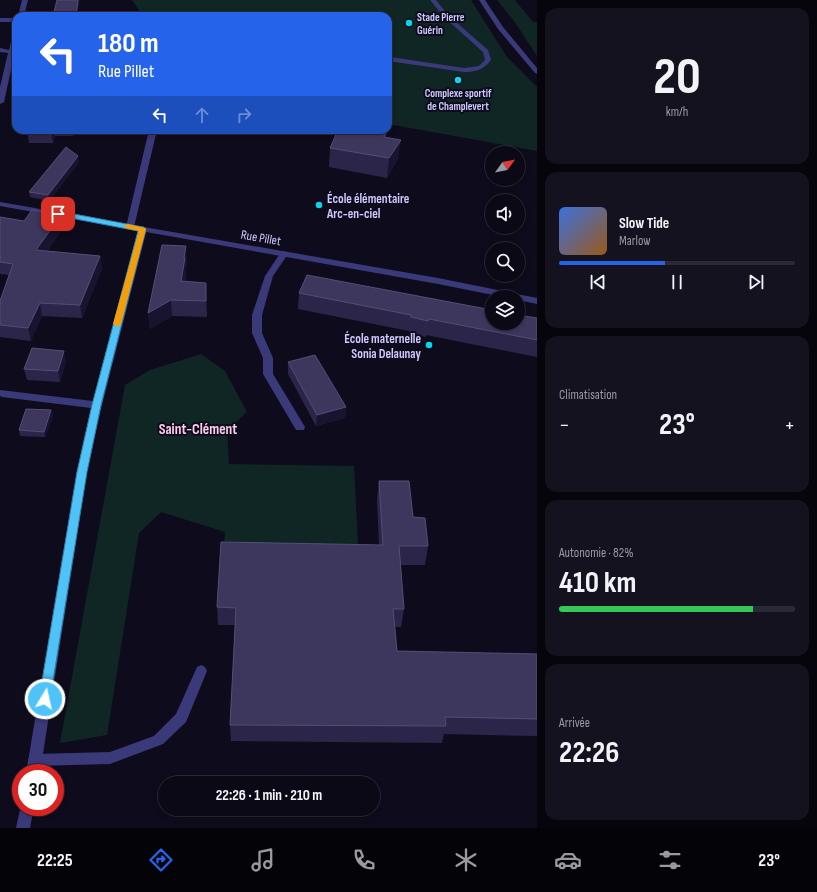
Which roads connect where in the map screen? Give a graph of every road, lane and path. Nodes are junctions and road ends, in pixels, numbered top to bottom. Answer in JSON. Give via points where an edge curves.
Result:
{"nodes":[{"id":1,"x":25,"y":0,"type":"edge"},
{"id":2,"x":433,"y":0,"type":"edge"},
{"id":3,"x":482,"y":0,"type":"edge"},
{"id":4,"x":22,"y":12,"type":"edge"},
{"id":5,"x":0,"y":20,"type":"edge"},
{"id":6,"x":12,"y":20,"type":"edge"},
{"id":7,"x":12,"y":48,"type":"edge"},
{"id":8,"x":0,"y":50,"type":"edge"},
{"id":9,"x":11,"y":52,"type":"junction"},
{"id":10,"x":392,"y":59,"type":"edge"},
{"id":11,"x":537,"y":72,"type":"edge"},
{"id":12,"x":0,"y":102,"type":"edge"},
{"id":13,"x":152,"y":134,"type":"edge"},
{"id":14,"x":0,"y":204,"type":"edge"},
{"id":15,"x":130,"y":227,"type":"junction"},
{"id":16,"x":143,"y":229,"type":"junction"},
{"id":17,"x":284,"y":254,"type":"junction"},
{"id":18,"x":485,"y":291,"type":"edge"},
{"id":19,"x":525,"y":298,"type":"edge"},
{"id":20,"x":537,"y":301,"type":"edge"},
{"id":21,"x":2,"y":393,"type":"dead end"},
{"id":22,"x":96,"y":405,"type":"junction"},
{"id":23,"x":300,"y":427,"type":"dead end"},
{"id":24,"x":202,"y":671,"type":"dead end"},
{"id":25,"x":34,"y":764,"type":"edge"},
{"id":26,"x":59,"y":764,"type":"edge"},
{"id":27,"x":25,"y":816,"type":"edge"},
{"id":28,"x":23,"y":828,"type":"edge"}],
"edges":[{"from":1,"to":4,"type":"street"},
{"from":2,"to":10,"type":"street","via":[[446,16],[486,51],[488,60],[481,67],[471,70]]},
{"from":3,"to":11,"type":"street","via":[[500,28]]},
{"from":5,"to":6,"type":"street"},
{"from":7,"to":9,"type":"street"},
{"from":8,"to":9,"type":"street"},
{"from":9,"to":12,"type":"street"},
{"from":13,"to":15,"type":"street"},
{"from":14,"to":15,"type":"street","name":"Rue Pillet"},
{"from":15,"to":16,"type":"street","name":"Rue Pillet"},
{"from":16,"to":17,"type":"street","name":"Rue Pillet"},
{"from":16,"to":22,"type":"street"},
{"from":17,"to":18,"type":"street","name":"Rue Pillet"},
{"from":17,"to":23,"type":"street","via":[[269,276],[257,315],[257,333],[268,358],[268,374]]},
{"from":19,"to":20,"type":"street","name":"Rue Pillet"},
{"from":21,"to":22,"type":"street"},
{"from":22,"to":25,"type":"street","via":[[82,472]]},
{"from":24,"to":26,"type":"street","via":[[181,718],[158,740],[110,758]]},
{"from":27,"to":28,"type":"street"}]}
